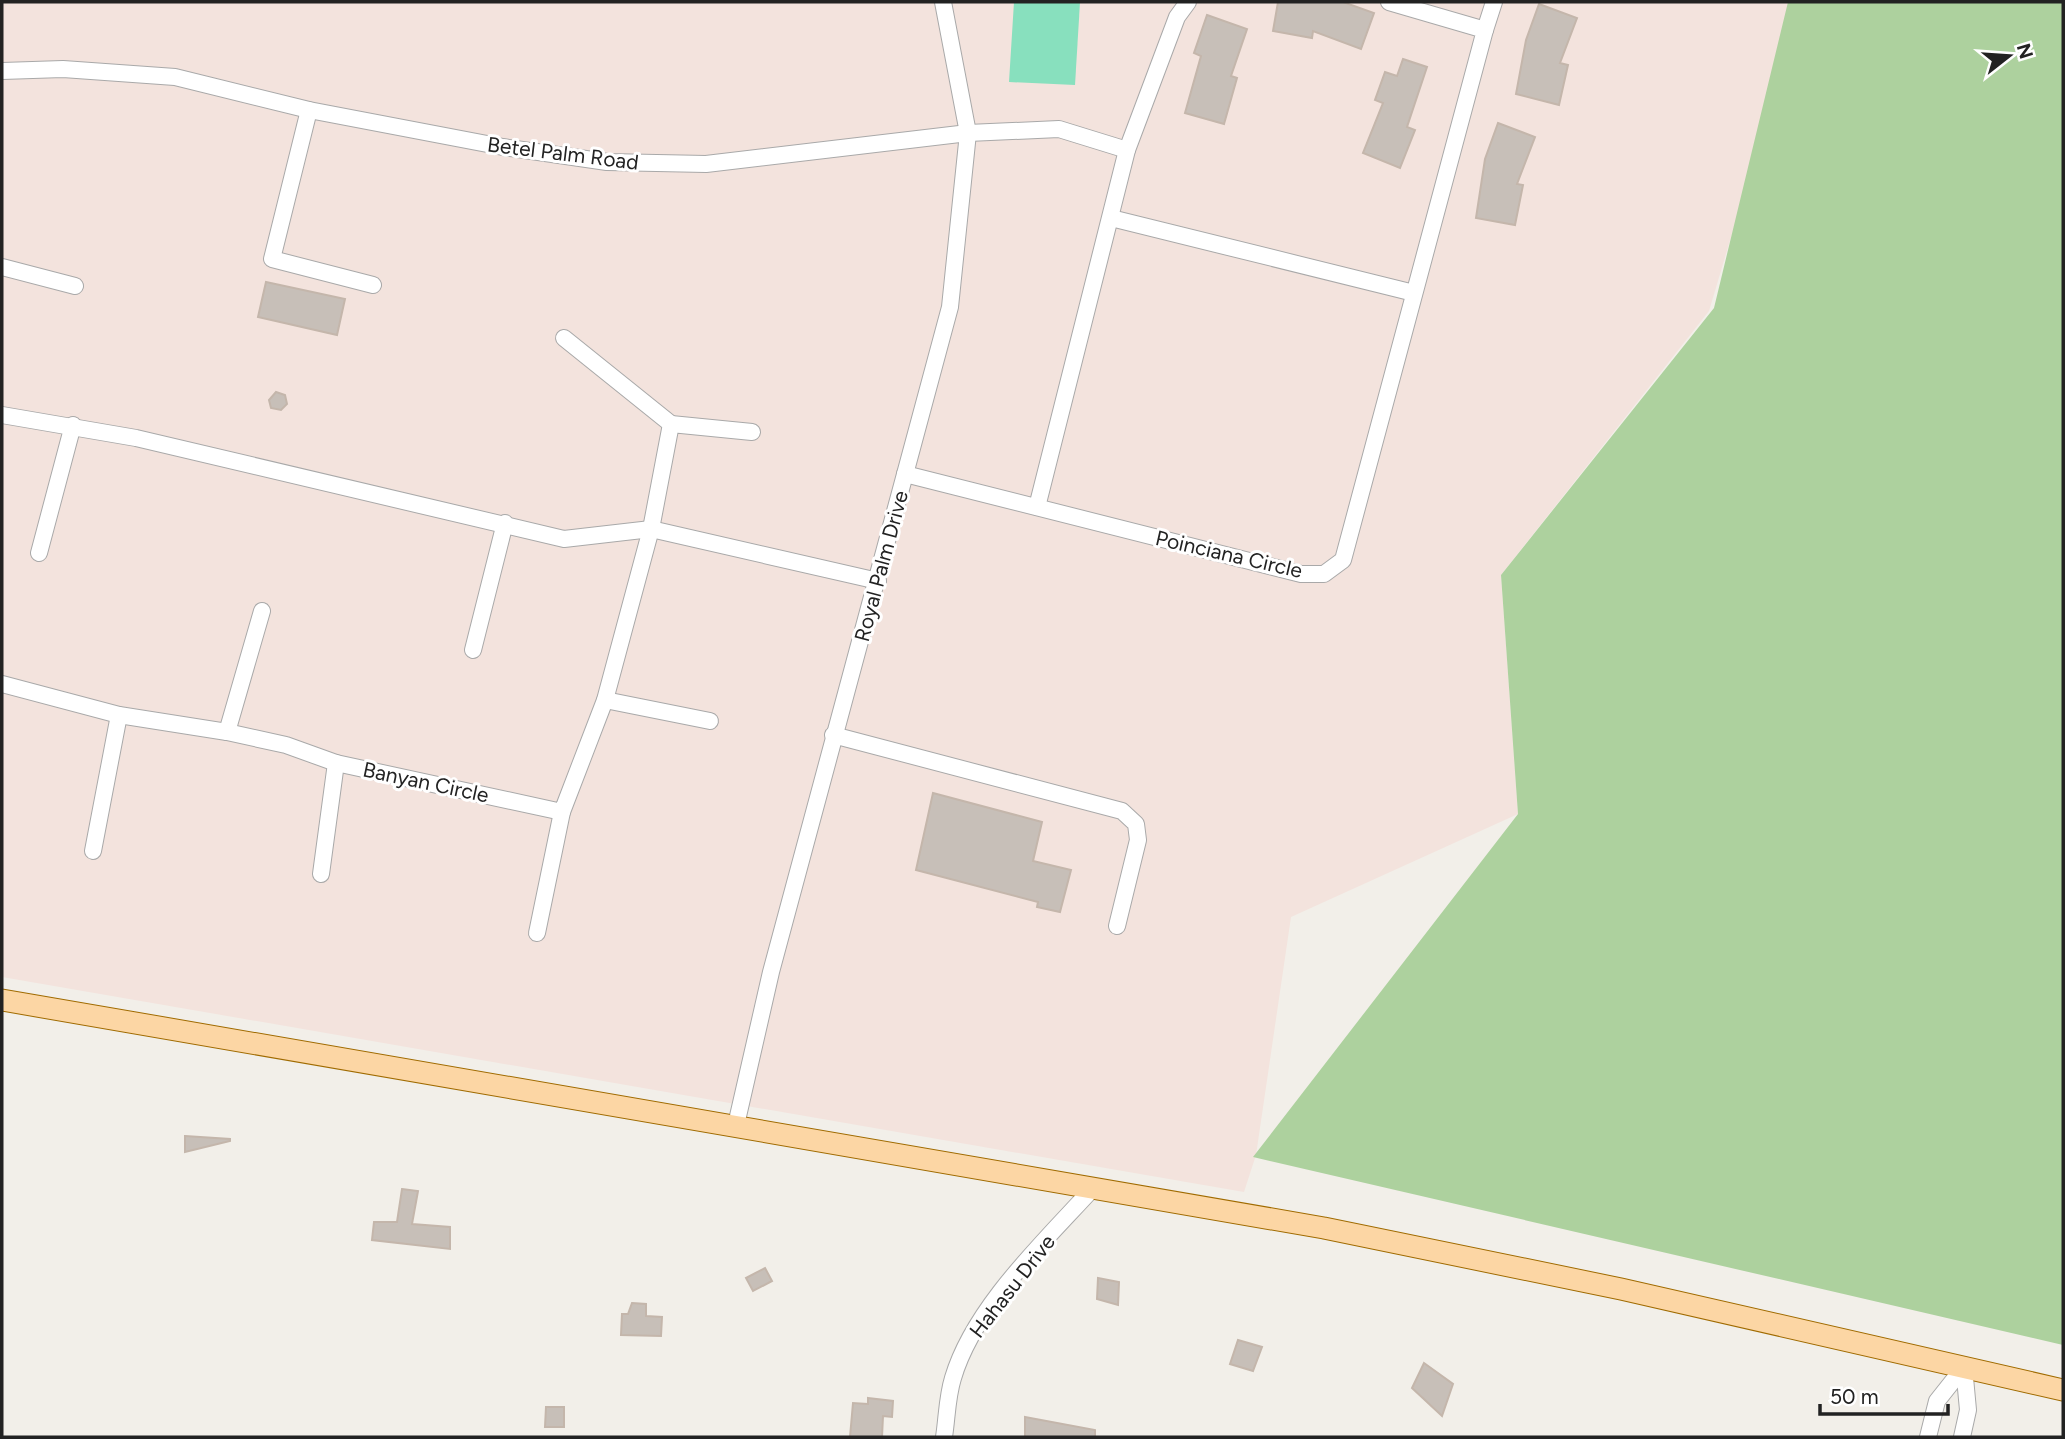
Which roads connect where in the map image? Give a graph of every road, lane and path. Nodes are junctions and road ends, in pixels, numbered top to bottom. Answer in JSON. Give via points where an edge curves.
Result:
{"nodes":[{"id":1,"x":943,"y":2,"type":"edge"},
{"id":2,"x":1188,"y":2,"type":"edge"},
{"id":3,"x":1389,"y":2,"type":"edge"},
{"id":4,"x":1494,"y":2,"type":"edge"},
{"id":5,"x":1418,"y":5,"type":"edge"},
{"id":6,"x":1485,"y":30,"type":"junction"},
{"id":7,"x":2,"y":71,"type":"edge"},
{"id":8,"x":309,"y":110,"type":"junction"},
{"id":9,"x":968,"y":133,"type":"junction"},
{"id":10,"x":1127,"y":150,"type":"junction"},
{"id":11,"x":1111,"y":218,"type":"junction"},
{"id":12,"x":2,"y":267,"type":"edge"},
{"id":13,"x":373,"y":285,"type":"dead end"},
{"id":14,"x":75,"y":286,"type":"dead end"},
{"id":15,"x":1414,"y":293,"type":"junction"},
{"id":16,"x":564,"y":338,"type":"dead end"},
{"id":17,"x":2,"y":415,"type":"edge"},
{"id":18,"x":671,"y":424,"type":"junction"},
{"id":19,"x":73,"y":425,"type":"junction"},
{"id":20,"x":752,"y":432,"type":"dead end"},
{"id":21,"x":905,"y":474,"type":"junction"},
{"id":22,"x":1037,"y":506,"type":"junction"},
{"id":23,"x":505,"y":523,"type":"junction"},
{"id":24,"x":651,"y":529,"type":"junction"},
{"id":25,"x":39,"y":553,"type":"dead end"},
{"id":26,"x":878,"y":581,"type":"junction"},
{"id":27,"x":262,"y":611,"type":"dead end"},
{"id":28,"x":473,"y":650,"type":"dead end"},
{"id":29,"x":2,"y":684,"type":"edge"},
{"id":30,"x":605,"y":700,"type":"junction"},
{"id":31,"x":119,"y":715,"type":"junction"},
{"id":32,"x":710,"y":721,"type":"dead end"},
{"id":33,"x":227,"y":732,"type":"junction"},
{"id":34,"x":834,"y":735,"type":"junction"},
{"id":35,"x":336,"y":763,"type":"junction"},
{"id":36,"x":562,"y":812,"type":"junction"},
{"id":37,"x":93,"y":851,"type":"dead end"},
{"id":38,"x":321,"y":874,"type":"dead end"},
{"id":39,"x":1117,"y":926,"type":"dead end"},
{"id":40,"x":537,"y":933,"type":"dead end"},
{"id":41,"x":2,"y":1000,"type":"edge"},
{"id":42,"x":736,"y":1125,"type":"junction"},
{"id":43,"x":1094,"y":1187,"type":"junction"},
{"id":44,"x":1964,"y":1367,"type":"junction"},
{"id":45,"x":2063,"y":1390,"type":"edge"},
{"id":46,"x":944,"y":1437,"type":"edge"},
{"id":47,"x":1928,"y":1437,"type":"edge"},
{"id":48,"x":1962,"y":1437,"type":"edge"}],
"edges":[{"from":1,"to":9,"type":"street","name":"Royal Palm Drive"},
{"from":2,"to":10,"type":"street","via":[[1177,17]]},
{"from":3,"to":5,"type":"street"},
{"from":4,"to":6,"type":"street","name":"Poinciana Circle"},
{"from":5,"to":6,"type":"street"},
{"from":6,"to":15,"type":"street","name":"Poinciana Circle"},
{"from":7,"to":8,"type":"street","name":"Betel Palm Road","via":[[63,69],[175,77]]},
{"from":8,"to":9,"type":"street","name":"Betel Palm Road","via":[[503,148],[607,162],[706,164]]},
{"from":8,"to":13,"type":"street","via":[[272,259]]},
{"from":9,"to":10,"type":"street","name":"Betel Palm Road","via":[[1059,129]]},
{"from":9,"to":21,"type":"street","name":"Royal Palm Drive","via":[[950,307]]},
{"from":10,"to":11,"type":"street"},
{"from":11,"to":15,"type":"street"},
{"from":11,"to":22,"type":"street"},
{"from":12,"to":14,"type":"street"},
{"from":15,"to":22,"type":"street","name":"Poinciana Circle","via":[[1343,560],[1324,574],[1301,574]]},
{"from":16,"to":18,"type":"street"},
{"from":17,"to":19,"type":"street"},
{"from":18,"to":20,"type":"street"},
{"from":18,"to":24,"type":"street"},
{"from":19,"to":23,"type":"street"},
{"from":19,"to":25,"type":"street"},
{"from":21,"to":22,"type":"street","name":"Poinciana Circle"},
{"from":21,"to":26,"type":"street","name":"Royal Palm Drive"},
{"from":23,"to":24,"type":"street","via":[[564,539]]},
{"from":23,"to":28,"type":"street"},
{"from":24,"to":26,"type":"street"},
{"from":24,"to":30,"type":"street"},
{"from":26,"to":34,"type":"street","name":"Royal Palm Drive"},
{"from":27,"to":33,"type":"street"},
{"from":29,"to":31,"type":"street","name":"Banyan Circle"},
{"from":30,"to":32,"type":"street"},
{"from":30,"to":36,"type":"street"},
{"from":31,"to":33,"type":"street","name":"Banyan Circle"},
{"from":31,"to":37,"type":"street"},
{"from":33,"to":35,"type":"street","name":"Banyan Circle","via":[[286,745]]},
{"from":34,"to":39,"type":"street","via":[[1122,811],[1136,824],[1138,840]]},
{"from":34,"to":42,"type":"street","name":"Royal Palm Drive"},
{"from":35,"to":36,"type":"street","name":"Banyan Circle"},
{"from":35,"to":38,"type":"street"},
{"from":36,"to":40,"type":"street"},
{"from":41,"to":42,"type":"main road"},
{"from":42,"to":43,"type":"main road"},
{"from":43,"to":44,"type":"main road","via":[[1508,1265]]},
{"from":43,"to":46,"type":"street","name":"Hahasu Drive","via":[[973,1332],[952,1381]]},
{"from":44,"to":45,"type":"main road"},
{"from":44,"to":47,"type":"street","via":[[1937,1401]]},
{"from":44,"to":48,"type":"street","via":[[1968,1410]]}]}
